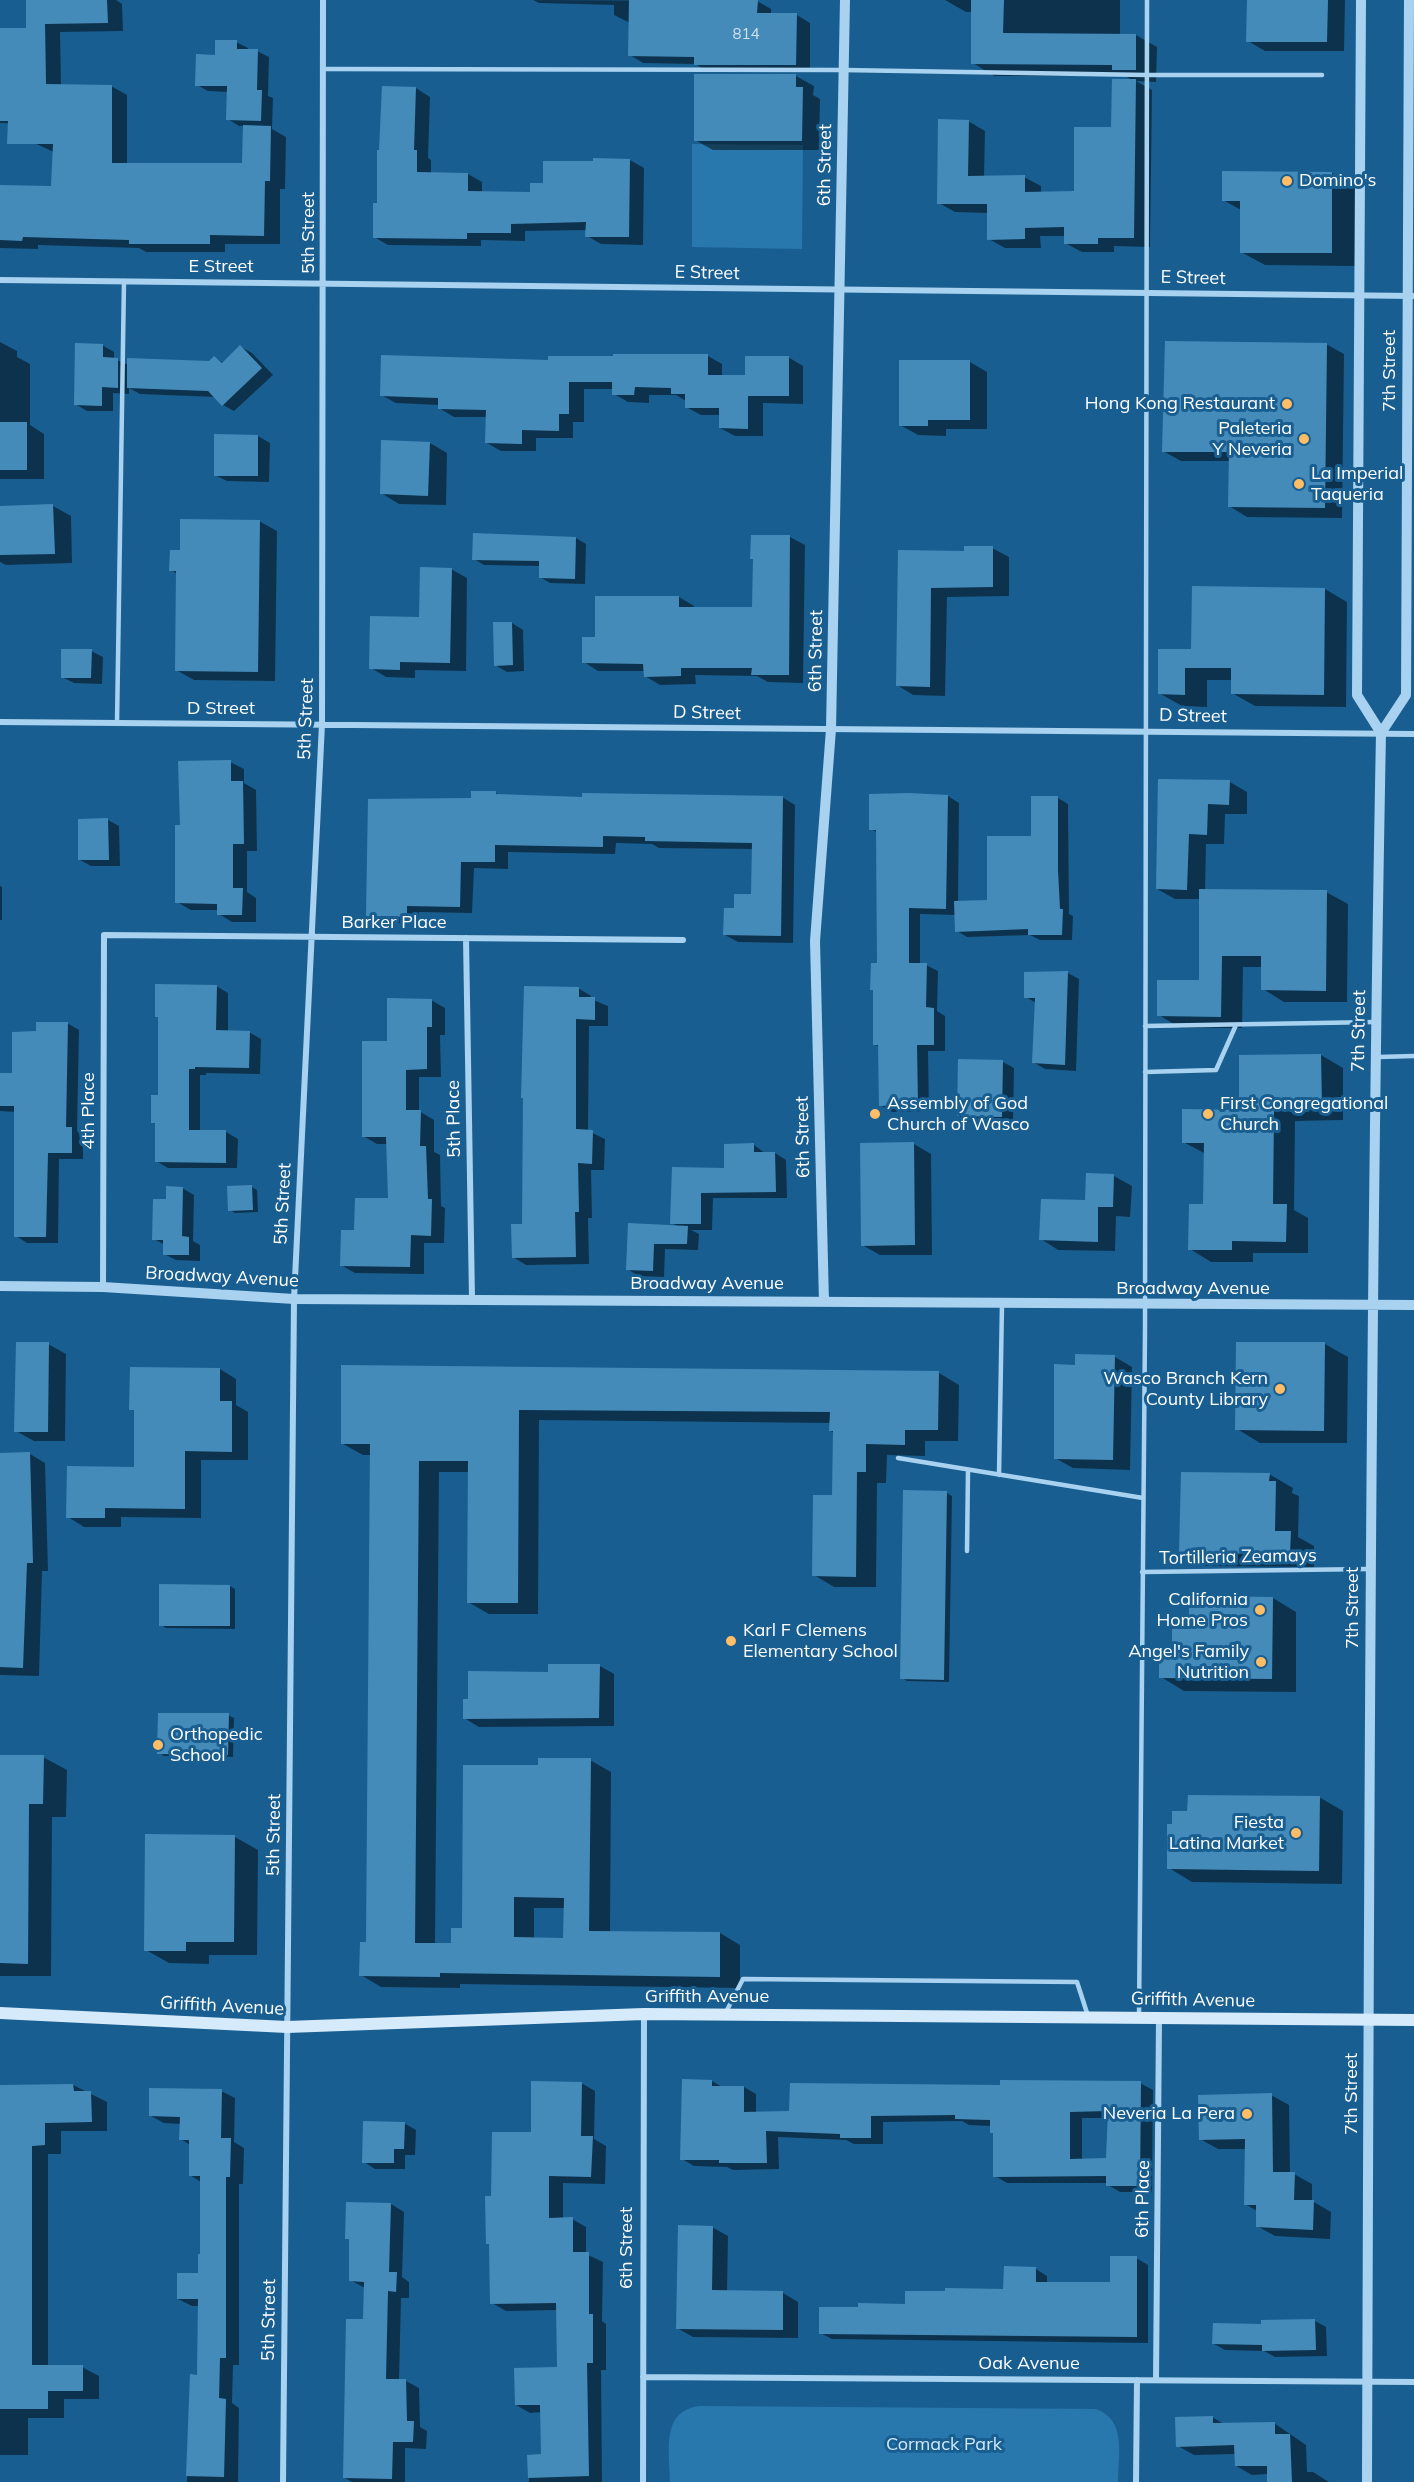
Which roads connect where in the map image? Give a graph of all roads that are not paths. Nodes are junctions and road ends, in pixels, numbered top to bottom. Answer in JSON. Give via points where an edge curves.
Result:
{"nodes":[{"id":1,"x":323,"y":0,"type":"edge"},
{"id":2,"x":845,"y":0,"type":"edge"},
{"id":3,"x":1147,"y":0,"type":"edge"},
{"id":4,"x":1361,"y":0,"type":"edge"},
{"id":5,"x":1409,"y":0,"type":"edge"},
{"id":6,"x":324,"y":69,"type":"junction"},
{"id":7,"x":843,"y":70,"type":"junction"},
{"id":8,"x":1147,"y":75,"type":"junction"},
{"id":9,"x":1322,"y":75,"type":"dead end"},
{"id":10,"x":1412,"y":82,"type":"edge"},
{"id":11,"x":0,"y":280,"type":"edge"},
{"id":12,"x":124,"y":281,"type":"junction"},
{"id":13,"x":324,"y":283,"type":"junction"},
{"id":14,"x":838,"y":289,"type":"junction"},
{"id":15,"x":1148,"y":292,"type":"junction"},
{"id":16,"x":1359,"y":296,"type":"junction"},
{"id":17,"x":1411,"y":296,"type":"edge"},
{"id":18,"x":0,"y":722,"type":"edge"},
{"id":19,"x":117,"y":723,"type":"junction"},
{"id":20,"x":322,"y":724,"type":"junction"},
{"id":21,"x":831,"y":729,"type":"junction"},
{"id":22,"x":1145,"y":731,"type":"junction"},
{"id":23,"x":1381,"y":733,"type":"junction"},
{"id":24,"x":1414,"y":734,"type":"edge"},
{"id":25,"x":104,"y":935,"type":"joint"},
{"id":26,"x":310,"y":937,"type":"junction"},
{"id":27,"x":466,"y":938,"type":"junction"},
{"id":28,"x":683,"y":940,"type":"dead end"},
{"id":29,"x":1376,"y":1022,"type":"junction"},
{"id":30,"x":1236,"y":1025,"type":"junction"},
{"id":31,"x":1145,"y":1026,"type":"junction"},
{"id":32,"x":1414,"y":1056,"type":"edge"},
{"id":33,"x":1375,"y":1057,"type":"junction"},
{"id":34,"x":1145,"y":1072,"type":"junction"},
{"id":35,"x":0,"y":1286,"type":"edge"},
{"id":36,"x":103,"y":1287,"type":"junction"},
{"id":37,"x":294,"y":1299,"type":"junction"},
{"id":38,"x":472,"y":1299,"type":"junction"},
{"id":39,"x":824,"y":1302,"type":"junction"},
{"id":40,"x":1002,"y":1303,"type":"junction"},
{"id":41,"x":1145,"y":1305,"type":"junction"},
{"id":42,"x":1414,"y":1305,"type":"edge"},
{"id":43,"x":1375,"y":1306,"type":"junction"},
{"id":44,"x":898,"y":1458,"type":"dead end"},
{"id":45,"x":968,"y":1470,"type":"junction"},
{"id":46,"x":999,"y":1475,"type":"junction"},
{"id":47,"x":1143,"y":1498,"type":"junction"},
{"id":48,"x":968,"y":1551,"type":"dead end"},
{"id":49,"x":1370,"y":1569,"type":"junction"},
{"id":50,"x":1142,"y":1572,"type":"junction"},
{"id":51,"x":0,"y":2013,"type":"edge"},
{"id":52,"x":644,"y":2014,"type":"junction"},
{"id":53,"x":725,"y":2015,"type":"junction"},
{"id":54,"x":1088,"y":2016,"type":"junction"},
{"id":55,"x":1139,"y":2017,"type":"junction"},
{"id":56,"x":1160,"y":2017,"type":"junction"},
{"id":57,"x":1368,"y":2020,"type":"junction"},
{"id":58,"x":1414,"y":2020,"type":"edge"},
{"id":59,"x":287,"y":2027,"type":"junction"},
{"id":60,"x":643,"y":2377,"type":"junction"},
{"id":61,"x":1137,"y":2380,"type":"junction"},
{"id":62,"x":1156,"y":2380,"type":"junction"},
{"id":63,"x":1367,"y":2382,"type":"junction"},
{"id":64,"x":1414,"y":2382,"type":"edge"},
{"id":65,"x":283,"y":2482,"type":"edge"},
{"id":66,"x":643,"y":2482,"type":"edge"},
{"id":67,"x":1136,"y":2482,"type":"edge"},
{"id":68,"x":1367,"y":2482,"type":"edge"}],
"edges":[{"from":1,"to":6,"type":"street","name":"5th Street"},
{"from":2,"to":7,"type":"street","name":"6th Street"},
{"from":3,"to":8,"type":"lane"},
{"from":4,"to":16,"type":"street","name":"7th Street"},
{"from":5,"to":10,"type":"street","name":"7th Street"},
{"from":6,"to":7,"type":"lane"},
{"from":6,"to":13,"type":"street","name":"5th Street"},
{"from":7,"to":8,"type":"lane"},
{"from":7,"to":14,"type":"street","name":"6th Street"},
{"from":8,"to":9,"type":"lane"},
{"from":8,"to":15,"type":"lane"},
{"from":10,"to":17,"type":"street","name":"7th Street"},
{"from":11,"to":12,"type":"street","name":"E Street"},
{"from":12,"to":13,"type":"street","name":"E Street"},
{"from":12,"to":19,"type":"lane"},
{"from":13,"to":14,"type":"street","name":"E Street"},
{"from":13,"to":20,"type":"street","name":"5th Street"},
{"from":14,"to":15,"type":"street","name":"E Street"},
{"from":14,"to":21,"type":"street","name":"6th Street"},
{"from":15,"to":16,"type":"street","name":"E Street"},
{"from":15,"to":22,"type":"lane"},
{"from":16,"to":17,"type":"street","name":"E Street"},
{"from":16,"to":23,"type":"street","name":"7th Street","via":[[1357,695]]},
{"from":17,"to":23,"type":"street","name":"7th Street","via":[[1406,695]]},
{"from":18,"to":19,"type":"street","name":"D Street"},
{"from":19,"to":20,"type":"street","name":"D Street"},
{"from":20,"to":21,"type":"street","name":"D Street"},
{"from":20,"to":26,"type":"street","name":"5th Street"},
{"from":21,"to":22,"type":"street","name":"D Street"},
{"from":21,"to":39,"type":"street","name":"6th Street","via":[[815,941]]},
{"from":22,"to":23,"type":"street","name":"D Street"},
{"from":22,"to":31,"type":"lane"},
{"from":23,"to":24,"type":"street","name":"D Street"},
{"from":23,"to":29,"type":"street","name":"7th Street"},
{"from":25,"to":26,"type":"street","name":"Barker Place"},
{"from":25,"to":36,"type":"street","name":"4th Place"},
{"from":26,"to":27,"type":"street","name":"Barker Place"},
{"from":26,"to":37,"type":"street","name":"5th Street"},
{"from":27,"to":28,"type":"street","name":"Barker Place"},
{"from":27,"to":38,"type":"street","name":"5th Place"},
{"from":29,"to":30,"type":"lane"},
{"from":29,"to":33,"type":"street","name":"7th Street"},
{"from":30,"to":31,"type":"lane"},
{"from":30,"to":34,"type":"lane","via":[[1216,1070]]},
{"from":31,"to":34,"type":"lane"},
{"from":32,"to":33,"type":"lane"},
{"from":33,"to":43,"type":"street","name":"7th Street"},
{"from":34,"to":41,"type":"lane"},
{"from":35,"to":36,"type":"street","name":"Broadway Avenue"},
{"from":36,"to":37,"type":"street","name":"Broadway Avenue"},
{"from":37,"to":38,"type":"street","name":"Broadway Avenue"},
{"from":37,"to":59,"type":"street","name":"5th Street"},
{"from":38,"to":39,"type":"street","name":"Broadway Avenue"},
{"from":39,"to":40,"type":"street","name":"Broadway Avenue"},
{"from":40,"to":41,"type":"street","name":"Broadway Avenue"},
{"from":40,"to":46,"type":"lane"},
{"from":41,"to":43,"type":"street","name":"Broadway Avenue"},
{"from":41,"to":47,"type":"lane"},
{"from":42,"to":43,"type":"street","name":"Broadway Avenue"},
{"from":43,"to":49,"type":"street","name":"7th Street"},
{"from":44,"to":45,"type":"lane"},
{"from":45,"to":46,"type":"lane"},
{"from":45,"to":48,"type":"lane"},
{"from":46,"to":47,"type":"lane"},
{"from":47,"to":50,"type":"lane"},
{"from":49,"to":50,"type":"lane","name":"Tortilleria Zeamays"},
{"from":49,"to":57,"type":"street","name":"7th Street"},
{"from":50,"to":55,"type":"lane"},
{"from":51,"to":59,"type":"main road","name":"Griffith Avenue"},
{"from":52,"to":53,"type":"main road","name":"Griffith Avenue"},
{"from":52,"to":59,"type":"main road","name":"Griffith Avenue"},
{"from":52,"to":60,"type":"street","name":"6th Street"},
{"from":53,"to":54,"type":"main road","name":"Griffith Avenue"},
{"from":53,"to":54,"type":"lane","via":[[743,1979],[755,1979],[1077,1982]]},
{"from":54,"to":55,"type":"main road","name":"Griffith Avenue"},
{"from":55,"to":56,"type":"main road","name":"Griffith Avenue"},
{"from":56,"to":57,"type":"main road","name":"Griffith Avenue"},
{"from":56,"to":62,"type":"street","name":"6th Place"},
{"from":57,"to":58,"type":"main road","name":"Griffith Avenue"},
{"from":57,"to":63,"type":"street","name":"7th Street"},
{"from":59,"to":65,"type":"street","name":"5th Street"},
{"from":60,"to":61,"type":"street","name":"Oak Avenue"},
{"from":60,"to":66,"type":"street","name":"6th Street"},
{"from":61,"to":62,"type":"street","name":"Oak Avenue"},
{"from":61,"to":67,"type":"street"},
{"from":62,"to":63,"type":"street","name":"Oak Avenue"},
{"from":63,"to":64,"type":"street","name":"Oak Avenue"},
{"from":63,"to":68,"type":"street","name":"7th Street"}]}
